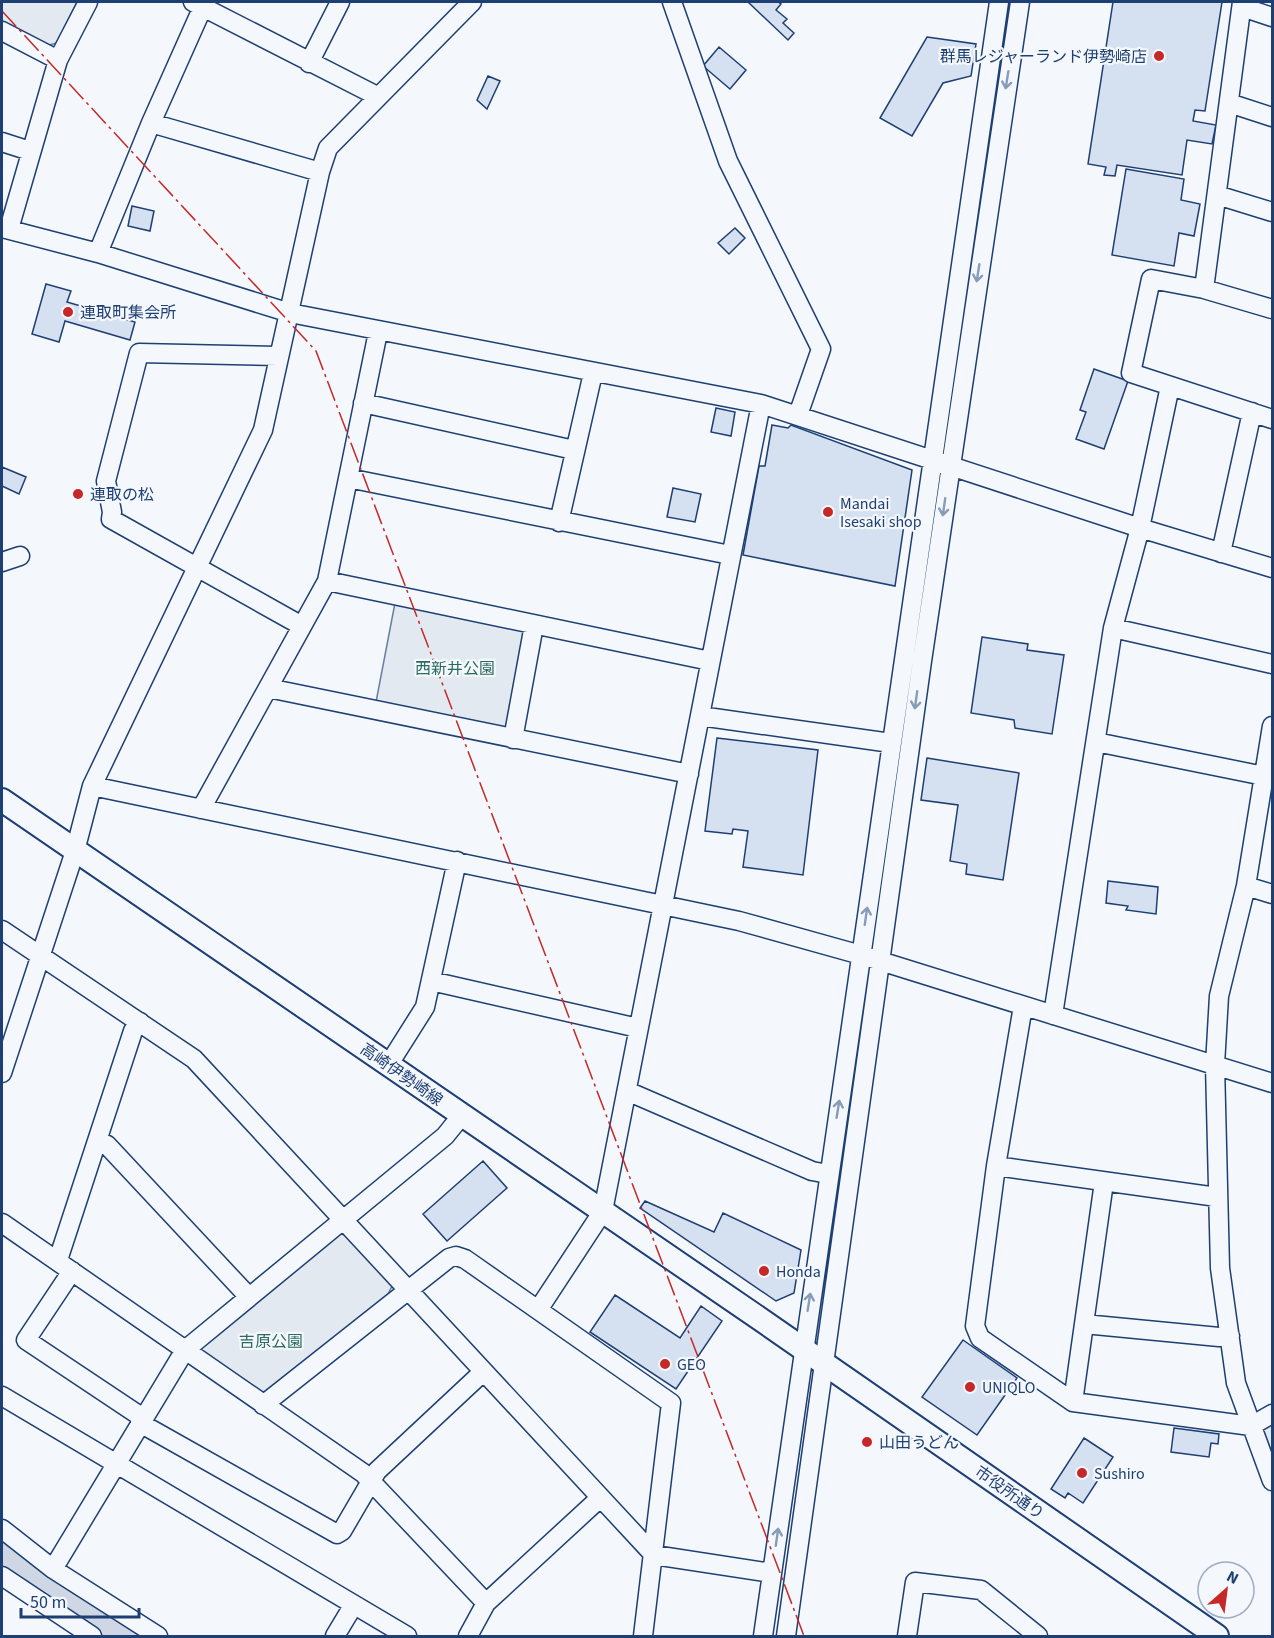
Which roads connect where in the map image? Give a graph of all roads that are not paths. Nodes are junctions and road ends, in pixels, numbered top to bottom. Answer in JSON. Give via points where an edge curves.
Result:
{"nodes":[{"id":1,"x":88,"y":2,"type":"edge"},
{"id":2,"x":340,"y":2,"type":"edge"},
{"id":3,"x":472,"y":2,"type":"edge"},
{"id":4,"x":672,"y":2,"type":"edge"},
{"id":5,"x":999,"y":2,"type":"edge"},
{"id":6,"x":1020,"y":2,"type":"edge"},
{"id":7,"x":200,"y":3,"type":"edge"},
{"id":8,"x":1242,"y":4,"type":"edge"},
{"id":9,"x":1272,"y":17,"type":"edge"},
{"id":10,"x":2,"y":31,"type":"edge"},
{"id":11,"x":58,"y":60,"type":"junction"},
{"id":12,"x":309,"y":63,"type":"junction"},
{"id":13,"x":377,"y":96,"type":"junction"},
{"id":14,"x":1229,"y":103,"type":"junction"},
{"id":15,"x":1272,"y":117,"type":"edge"},
{"id":16,"x":151,"y":123,"type":"junction"},
{"id":17,"x":2,"y":142,"type":"edge"},
{"id":18,"x":30,"y":151,"type":"junction"},
{"id":19,"x":320,"y":172,"type":"junction"},
{"id":20,"x":1217,"y":195,"type":"junction"},
{"id":21,"x":1272,"y":212,"type":"edge"},
{"id":22,"x":5,"y":229,"type":"edge"},
{"id":23,"x":98,"y":253,"type":"junction"},
{"id":24,"x":1204,"y":289,"type":"junction"},
{"id":25,"x":1272,"y":309,"type":"edge"},
{"id":26,"x":290,"y":314,"type":"junction"},
{"id":27,"x":378,"y":332,"type":"junction"},
{"id":28,"x":278,"y":356,"type":"junction"},
{"id":29,"x":594,"y":373,"type":"junction"},
{"id":30,"x":1170,"y":386,"type":"junction"},
{"id":31,"x":363,"y":403,"type":"junction"},
{"id":32,"x":761,"y":404,"type":"junction"},
{"id":33,"x":1252,"y":412,"type":"junction"},
{"id":34,"x":798,"y":415,"type":"junction"},
{"id":35,"x":1272,"y":419,"type":"edge"},
{"id":36,"x":574,"y":450,"type":"junction"},
{"id":37,"x":931,"y":460,"type":"junction"},
{"id":38,"x":950,"y":465,"type":"junction"},
{"id":39,"x":348,"y":478,"type":"junction"},
{"id":40,"x":559,"y":522,"type":"junction"},
{"id":41,"x":1140,"y":528,"type":"junction"},
{"id":42,"x":1221,"y":553,"type":"junction"},
{"id":43,"x":730,"y":555,"type":"junction"},
{"id":44,"x":20,"y":556,"type":"dead end"},
{"id":45,"x":2,"y":562,"type":"edge"},
{"id":46,"x":195,"y":568,"type":"junction"},
{"id":47,"x":1272,"y":568,"type":"edge"},
{"id":48,"x":327,"y":581,"type":"junction"},
{"id":49,"x":534,"y":625,"type":"junction"},
{"id":50,"x":302,"y":627,"type":"junction"},
{"id":51,"x":1113,"y":628,"type":"junction"},
{"id":52,"x":710,"y":661,"type":"junction"},
{"id":53,"x":1272,"y":664,"type":"edge"},
{"id":54,"x":268,"y":688,"type":"junction"},
{"id":55,"x":700,"y":716,"type":"junction"},
{"id":56,"x":1272,"y":726,"type":"edge"},
{"id":57,"x":513,"y":739,"type":"junction"},
{"id":58,"x":1096,"y":742,"type":"junction"},
{"id":59,"x":891,"y":743,"type":"junction"},
{"id":60,"x":689,"y":774,"type":"junction"},
{"id":61,"x":1264,"y":776,"type":"junction"},
{"id":62,"x":92,"y":786,"type":"junction"},
{"id":63,"x":2,"y":800,"type":"edge"},
{"id":64,"x":201,"y":809,"type":"junction"},
{"id":65,"x":75,"y":850,"type":"junction"},
{"id":66,"x":457,"y":861,"type":"junction"},
{"id":67,"x":1246,"y":886,"type":"junction"},
{"id":68,"x":1272,"y":894,"type":"edge"},
{"id":69,"x":663,"y":904,"type":"junction"},
{"id":70,"x":2,"y":930,"type":"edge"},
{"id":71,"x":861,"y":955,"type":"junction"},
{"id":72,"x":41,"y":956,"type":"junction"},
{"id":73,"x":879,"y":961,"type":"junction"},
{"id":74,"x":431,"y":981,"type":"junction"},
{"id":75,"x":1023,"y":1006,"type":"junction"},
{"id":76,"x":1053,"y":1015,"type":"junction"},
{"id":77,"x":140,"y":1022,"type":"junction"},
{"id":78,"x":638,"y":1028,"type":"junction"},
{"id":79,"x":389,"y":1064,"type":"junction"},
{"id":80,"x":1215,"y":1065,"type":"junction"},
{"id":81,"x":2,"y":1073,"type":"edge"},
{"id":82,"x":1272,"y":1083,"type":"edge"},
{"id":83,"x":627,"y":1090,"type":"junction"},
{"id":84,"x":462,"y":1115,"type":"junction"},
{"id":85,"x":99,"y":1141,"type":"junction"},
{"id":86,"x":996,"y":1166,"type":"junction"},
{"id":87,"x":828,"y":1174,"type":"junction"},
{"id":88,"x":1104,"y":1182,"type":"junction"},
{"id":89,"x":1217,"y":1197,"type":"junction"},
{"id":90,"x":603,"y":1211,"type":"junction"},
{"id":91,"x":343,"y":1221,"type":"junction"},
{"id":92,"x":2,"y":1223,"type":"edge"},
{"id":93,"x":65,"y":1266,"type":"junction"},
{"id":94,"x":409,"y":1292,"type":"junction"},
{"id":95,"x":249,"y":1297,"type":"junction"},
{"id":96,"x":538,"y":1310,"type":"junction"},
{"id":97,"x":1084,"y":1324,"type":"junction"},
{"id":98,"x":1230,"y":1336,"type":"junction"},
{"id":99,"x":802,"y":1348,"type":"junction"},
{"id":100,"x":185,"y":1350,"type":"junction"},
{"id":101,"x":825,"y":1363,"type":"junction"},
{"id":102,"x":483,"y":1372,"type":"junction"},
{"id":103,"x":2,"y":1396,"type":"edge"},
{"id":104,"x":1073,"y":1402,"type":"junction"},
{"id":105,"x":263,"y":1405,"type":"junction"},
{"id":106,"x":1272,"y":1414,"type":"edge"},
{"id":107,"x":142,"y":1421,"type":"junction"},
{"id":108,"x":1251,"y":1426,"type":"junction"},
{"id":109,"x":116,"y":1466,"type":"junction"},
{"id":110,"x":371,"y":1481,"type":"junction"},
{"id":111,"x":1272,"y":1482,"type":"edge"},
{"id":112,"x":600,"y":1498,"type":"junction"},
{"id":113,"x":2,"y":1528,"type":"edge"},
{"id":114,"x":654,"y":1555,"type":"junction"},
{"id":115,"x":53,"y":1569,"type":"junction"},
{"id":116,"x":772,"y":1573,"type":"junction"},
{"id":117,"x":2,"y":1576,"type":"edge"},
{"id":118,"x":486,"y":1603,"type":"junction"},
{"id":119,"x":353,"y":1606,"type":"junction"},
{"id":120,"x":92,"y":1636,"type":"edge"},
{"id":121,"x":158,"y":1636,"type":"edge"},
{"id":122,"x":335,"y":1636,"type":"edge"},
{"id":123,"x":407,"y":1636,"type":"edge"},
{"id":124,"x":468,"y":1636,"type":"edge"},
{"id":125,"x":643,"y":1636,"type":"edge"},
{"id":126,"x":763,"y":1636,"type":"edge"},
{"id":127,"x":786,"y":1636,"type":"edge"},
{"id":128,"x":907,"y":1636,"type":"edge"},
{"id":129,"x":1038,"y":1636,"type":"edge"},
{"id":130,"x":1217,"y":1636,"type":"edge"}],
"edges":[{"from":1,"to":11,"type":"street"},
{"from":2,"to":12,"type":"street"},
{"from":3,"to":13,"type":"street"},
{"from":4,"to":34,"type":"street","via":[[728,162],[821,349]]},
{"from":5,"to":37,"type":"street"},
{"from":6,"to":38,"type":"street","one_way":true},
{"from":7,"to":12,"type":"street"},
{"from":7,"to":16,"type":"street"},
{"from":8,"to":9,"type":"street"},
{"from":8,"to":14,"type":"street"},
{"from":10,"to":11,"type":"street"},
{"from":11,"to":18,"type":"street"},
{"from":12,"to":13,"type":"street"},
{"from":13,"to":19,"type":"street","via":[[328,148]]},
{"from":14,"to":15,"type":"street"},
{"from":14,"to":20,"type":"street"},
{"from":16,"to":19,"type":"street"},
{"from":16,"to":23,"type":"street"},
{"from":17,"to":18,"type":"street"},
{"from":18,"to":22,"type":"street"},
{"from":19,"to":26,"type":"street"},
{"from":20,"to":21,"type":"street"},
{"from":20,"to":24,"type":"street"},
{"from":22,"to":23,"type":"street"},
{"from":23,"to":26,"type":"street"},
{"from":24,"to":25,"type":"street"},
{"from":24,"to":30,"type":"street","via":[[1151,279],[1131,373]]},
{"from":26,"to":27,"type":"street"},
{"from":26,"to":28,"type":"street"},
{"from":27,"to":29,"type":"street"},
{"from":27,"to":31,"type":"street"},
{"from":28,"to":46,"type":"street","via":[[263,430]]},
{"from":28,"to":46,"type":"street","via":[[139,353],[106,481],[111,519]]},
{"from":29,"to":32,"type":"street"},
{"from":29,"to":36,"type":"street"},
{"from":30,"to":33,"type":"street"},
{"from":30,"to":41,"type":"street"},
{"from":31,"to":36,"type":"street"},
{"from":31,"to":39,"type":"street"},
{"from":32,"to":34,"type":"street"},
{"from":32,"to":43,"type":"street"},
{"from":33,"to":35,"type":"street"},
{"from":33,"to":42,"type":"street"},
{"from":34,"to":37,"type":"street"},
{"from":36,"to":40,"type":"street"},
{"from":37,"to":38,"type":"street"},
{"from":37,"to":59,"type":"street"},
{"from":38,"to":41,"type":"street"},
{"from":38,"to":73,"type":"street","one_way":true},
{"from":39,"to":40,"type":"street"},
{"from":39,"to":48,"type":"street"},
{"from":40,"to":43,"type":"street"},
{"from":41,"to":42,"type":"street"},
{"from":41,"to":51,"type":"street"},
{"from":42,"to":47,"type":"street"},
{"from":43,"to":52,"type":"street"},
{"from":44,"to":45,"type":"street"},
{"from":46,"to":50,"type":"street"},
{"from":46,"to":62,"type":"street"},
{"from":48,"to":49,"type":"street"},
{"from":48,"to":50,"type":"street"},
{"from":49,"to":52,"type":"street"},
{"from":49,"to":57,"type":"street"},
{"from":50,"to":54,"type":"street"},
{"from":51,"to":53,"type":"street"},
{"from":51,"to":58,"type":"street"},
{"from":52,"to":55,"type":"street"},
{"from":54,"to":57,"type":"street"},
{"from":54,"to":64,"type":"street"},
{"from":55,"to":59,"type":"street"},
{"from":55,"to":60,"type":"street"},
{"from":56,"to":61,"type":"street"},
{"from":57,"to":60,"type":"street"},
{"from":58,"to":61,"type":"street"},
{"from":58,"to":76,"type":"street"},
{"from":71,"to":59,"type":"street","one_way":true},
{"from":60,"to":69,"type":"street"},
{"from":61,"to":67,"type":"street"},
{"from":62,"to":64,"type":"street"},
{"from":62,"to":65,"type":"street"},
{"from":63,"to":65,"type":"main road","name":"高崎伊勢崎線"},
{"from":64,"to":66,"type":"street"},
{"from":65,"to":72,"type":"street"},
{"from":65,"to":79,"type":"main road","name":"高崎伊勢崎線"},
{"from":66,"to":69,"type":"street"},
{"from":66,"to":74,"type":"street"},
{"from":67,"to":68,"type":"street"},
{"from":67,"to":80,"type":"street","via":[[1219,996]]},
{"from":69,"to":71,"type":"street"},
{"from":69,"to":78,"type":"street"},
{"from":70,"to":72,"type":"street"},
{"from":71,"to":73,"type":"street"},
{"from":87,"to":71,"type":"street","one_way":true},
{"from":72,"to":77,"type":"street"},
{"from":72,"to":81,"type":"street"},
{"from":73,"to":75,"type":"street"},
{"from":73,"to":101,"type":"street"},
{"from":74,"to":78,"type":"street"},
{"from":74,"to":79,"type":"street","via":[[422,1015]]},
{"from":75,"to":76,"type":"street"},
{"from":75,"to":86,"type":"street"},
{"from":76,"to":80,"type":"street"},
{"from":77,"to":85,"type":"street","via":[[133,1031]]},
{"from":77,"to":91,"type":"street","via":[[194,1059]]},
{"from":78,"to":83,"type":"street"},
{"from":79,"to":84,"type":"main road","name":"高崎伊勢崎線"},
{"from":80,"to":82,"type":"street"},
{"from":80,"to":89,"type":"street"},
{"from":83,"to":87,"type":"street","via":[[812,1171]]},
{"from":83,"to":90,"type":"street"},
{"from":84,"to":90,"type":"main road","name":"高崎伊勢崎線"},
{"from":84,"to":91,"type":"street","via":[[445,1136]]},
{"from":85,"to":93,"type":"street"},
{"from":85,"to":95,"type":"street"},
{"from":86,"to":88,"type":"street"},
{"from":86,"to":104,"type":"street","via":[[975,1326],[980,1338]]},
{"from":99,"to":87,"type":"street","one_way":true},
{"from":88,"to":89,"type":"street"},
{"from":88,"to":97,"type":"street"},
{"from":89,"to":98,"type":"street","via":[[1220,1268]]},
{"from":90,"to":96,"type":"street"},
{"from":90,"to":99,"type":"main road","name":"高崎伊勢崎線"},
{"from":91,"to":94,"type":"street"},
{"from":91,"to":95,"type":"street"},
{"from":92,"to":93,"type":"street"},
{"from":93,"to":100,"type":"street"},
{"from":93,"to":107,"type":"street","via":[[26,1340]]},
{"from":94,"to":96,"type":"street","via":[[456,1256]]},
{"from":94,"to":102,"type":"street"},
{"from":94,"to":105,"type":"street"},
{"from":95,"to":100,"type":"street"},
{"from":96,"to":114,"type":"street","via":[[671,1403]]},
{"from":97,"to":98,"type":"street"},
{"from":97,"to":104,"type":"street"},
{"from":98,"to":108,"type":"street","via":[[1236,1383]]},
{"from":99,"to":101,"type":"main road","name":"市役所通り"},
{"from":116,"to":99,"type":"street","one_way":true},
{"from":100,"to":105,"type":"street"},
{"from":100,"to":107,"type":"street"},
{"from":101,"to":127,"type":"street"},
{"from":101,"to":130,"type":"main road","name":"市役所通り"},
{"from":102,"to":110,"type":"street"},
{"from":102,"to":112,"type":"street"},
{"from":103,"to":109,"type":"street"},
{"from":104,"to":108,"type":"street"},
{"from":105,"to":110,"type":"street"},
{"from":106,"to":108,"type":"street"},
{"from":107,"to":109,"type":"street"},
{"from":107,"to":110,"type":"street","via":[[337,1534]]},
{"from":108,"to":111,"type":"street"},
{"from":109,"to":115,"type":"street"},
{"from":109,"to":119,"type":"street"},
{"from":110,"to":118,"type":"street"},
{"from":112,"to":114,"type":"street"},
{"from":112,"to":118,"type":"street"},
{"from":113,"to":115,"type":"street"},
{"from":114,"to":116,"type":"street"},
{"from":114,"to":125,"type":"street"},
{"from":115,"to":121,"type":"street"},
{"from":116,"to":126,"type":"street"},
{"from":117,"to":120,"type":"street"},
{"from":118,"to":124,"type":"street"},
{"from":119,"to":122,"type":"street"},
{"from":119,"to":123,"type":"street"},
{"from":128,"to":129,"type":"street","via":[[915,1582],[981,1590]]}]}
